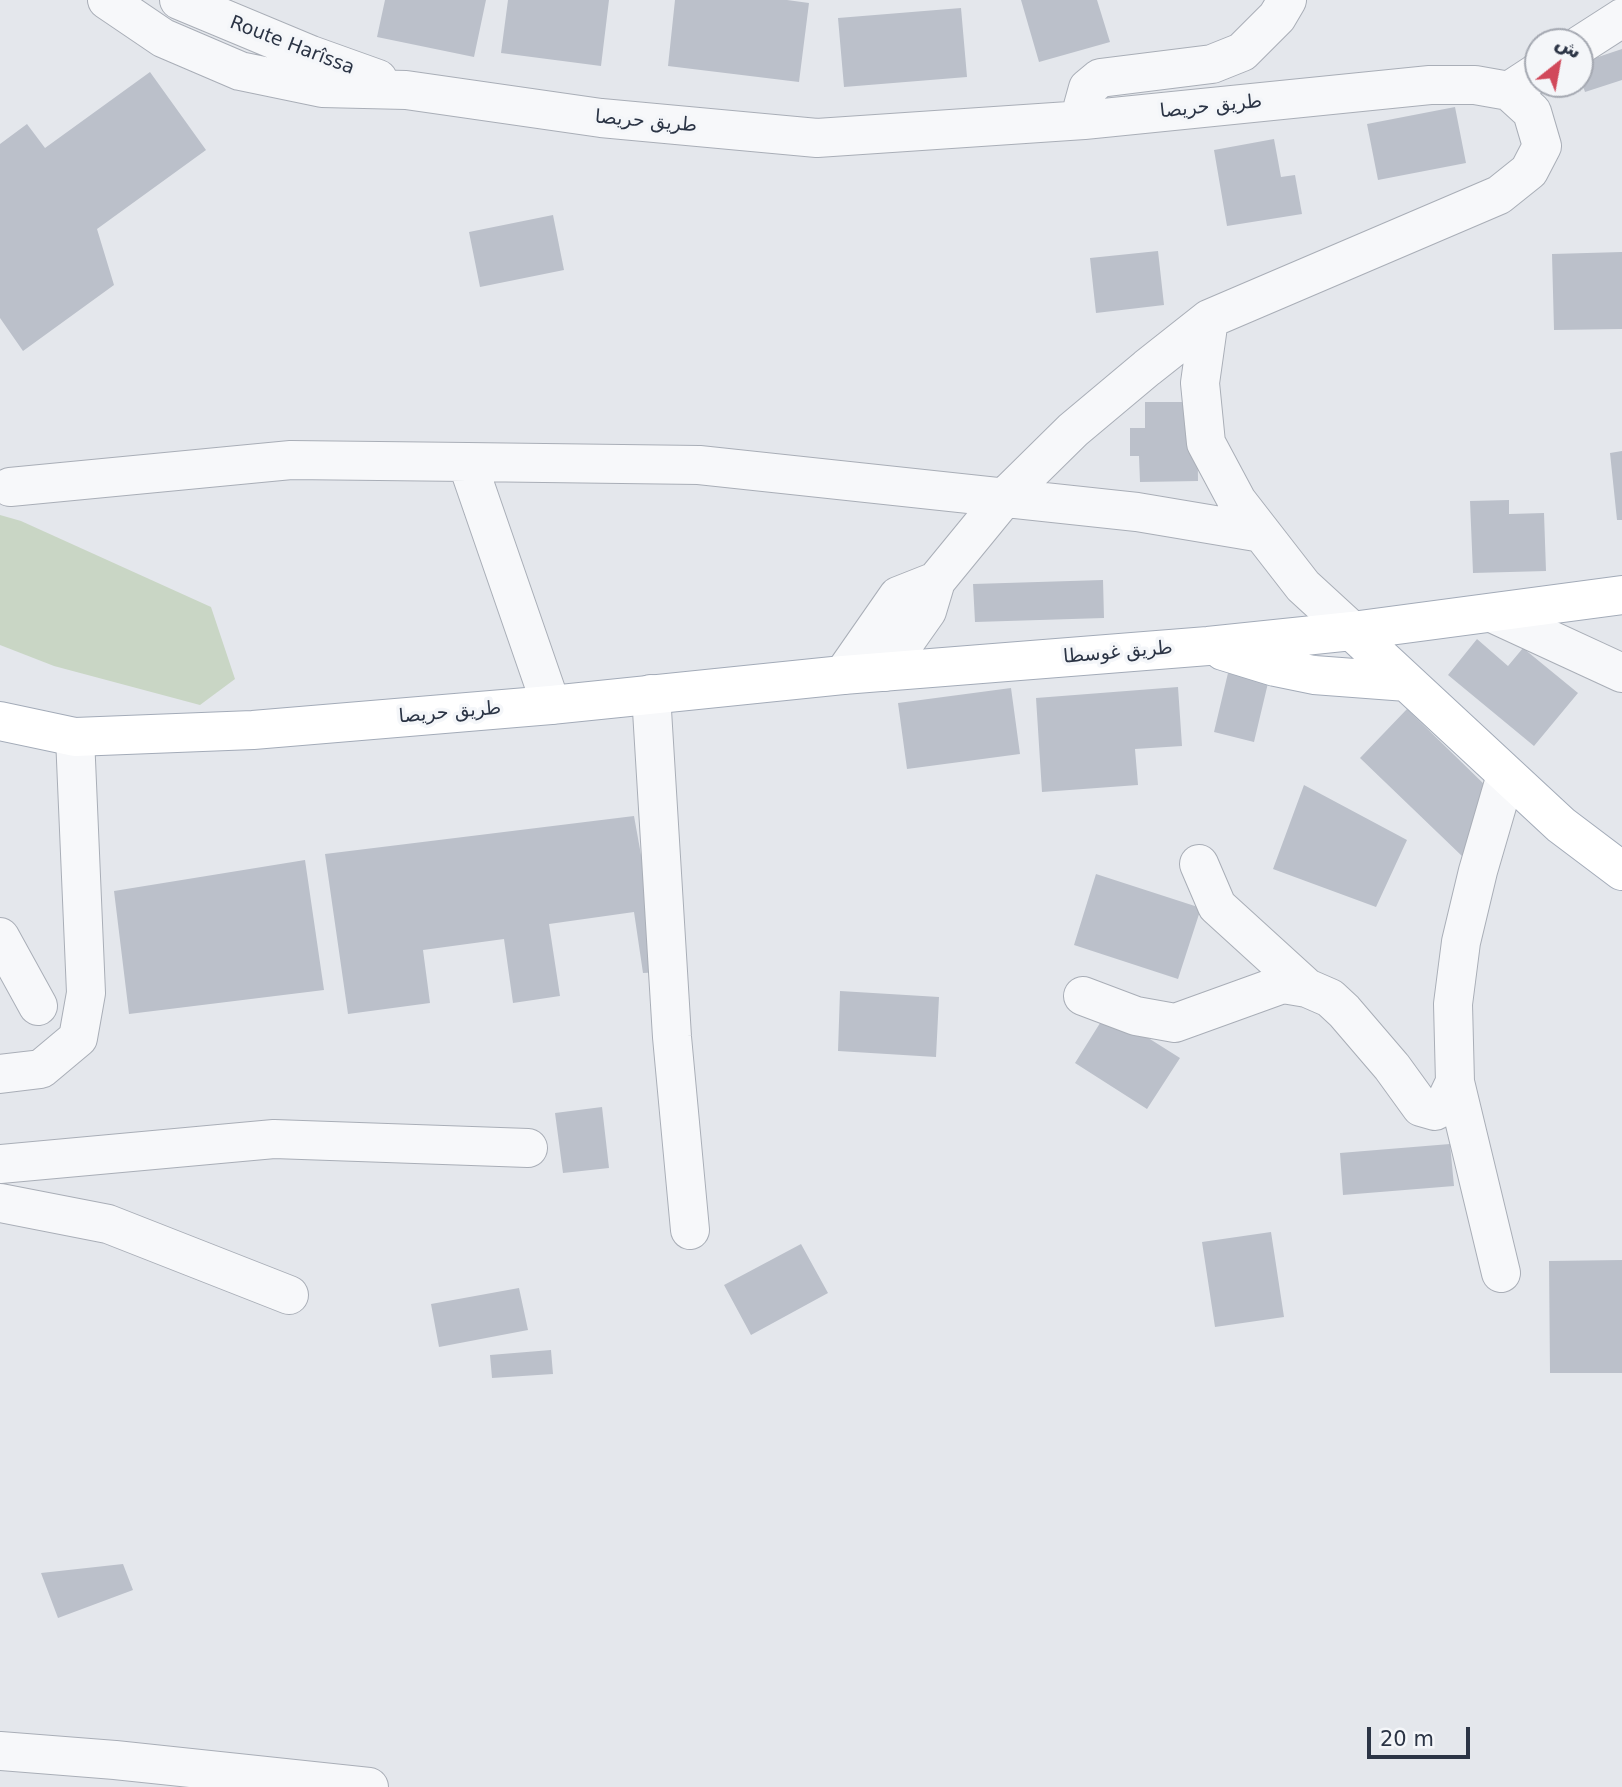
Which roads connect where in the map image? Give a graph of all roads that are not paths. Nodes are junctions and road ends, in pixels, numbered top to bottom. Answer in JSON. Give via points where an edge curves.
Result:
{"nodes":[{"id":1,"x":107,"y":0,"type":"edge"},
{"id":2,"x":179,"y":0,"type":"edge"},
{"id":3,"x":1287,"y":0,"type":"edge"},
{"id":4,"x":1622,"y":18,"type":"edge"},
{"id":5,"x":1594,"y":36,"type":"edge"},
{"id":6,"x":1523,"y":81,"type":"edge"},
{"id":7,"x":406,"y":90,"type":"junction"},
{"id":8,"x":1084,"y":120,"type":"junction"},
{"id":9,"x":1209,"y":319,"type":"junction"},
{"id":10,"x":467,"y":462,"type":"junction"},
{"id":11,"x":10,"y":487,"type":"dead end"},
{"id":12,"x":1004,"y":498,"type":"junction"},
{"id":13,"x":1262,"y":533,"type":"junction"},
{"id":14,"x":936,"y":581,"type":"junction"},
{"id":15,"x":1622,"y":595,"type":"edge"},
{"id":16,"x":1492,"y":613,"type":"junction"},
{"id":17,"x":1352,"y":631,"type":"junction"},
{"id":18,"x":1208,"y":646,"type":"junction"},
{"id":19,"x":884,"y":672,"type":"junction"},
{"id":20,"x":1622,"y":673,"type":"edge"},
{"id":21,"x":843,"y":675,"type":"junction"},
{"id":22,"x":1407,"y":682,"type":"junction"},
{"id":23,"x":651,"y":694,"type":"junction"},
{"id":24,"x":551,"y":705,"type":"junction"},
{"id":25,"x":0,"y":721,"type":"edge"},
{"id":26,"x":0,"y":735,"type":"edge"},
{"id":27,"x":66,"y":735,"type":"junction"},
{"id":28,"x":1506,"y":775,"type":"junction"},
{"id":29,"x":1199,"y":864,"type":"dead end"},
{"id":30,"x":1622,"y":871,"type":"edge"},
{"id":31,"x":0,"y":937,"type":"edge"},
{"id":32,"x":1307,"y":988,"type":"junction"},
{"id":33,"x":1083,"y":996,"type":"dead end"},
{"id":34,"x":38,"y":1006,"type":"dead end"},
{"id":35,"x":0,"y":1074,"type":"edge"},
{"id":36,"x":1455,"y":1082,"type":"junction"},
{"id":37,"x":528,"y":1148,"type":"dead end"},
{"id":38,"x":0,"y":1164,"type":"edge"},
{"id":39,"x":0,"y":1203,"type":"edge"},
{"id":40,"x":690,"y":1230,"type":"dead end"},
{"id":41,"x":1501,"y":1273,"type":"dead end"},
{"id":42,"x":289,"y":1295,"type":"dead end"},
{"id":43,"x":0,"y":1751,"type":"edge"},
{"id":44,"x":369,"y":1787,"type":"edge"}],
"edges":[{"from":1,"to":7,"type":"street","name":"طريق حريصا","via":[[163,38],[240,71],[322,88]]},
{"from":2,"to":7,"type":"street","name":"Route Harîssa"},
{"from":3,"to":8,"type":"street","via":[[1277,17],[1242,52],[1212,64],[1100,78],[1088,88]]},
{"from":4,"to":5,"type":"street"},
{"from":6,"to":8,"type":"street","name":"طريق حريصا","via":[[1430,85]]},
{"from":6,"to":9,"type":"street","name":"طريق حريصا","via":[[1542,146],[1528,171],[1499,195]]},
{"from":7,"to":8,"type":"street","name":"طريق حريصا","via":[[601,118],[817,138]]},
{"from":9,"to":12,"type":"street","name":"طريق حريصا","via":[[1073,430]]},
{"from":9,"to":13,"type":"street","via":[[1200,383],[1206,443],[1237,502]]},
{"from":10,"to":11,"type":"street","via":[[291,460]]},
{"from":10,"to":12,"type":"street","via":[[699,465]]},
{"from":10,"to":24,"type":"street"},
{"from":12,"to":13,"type":"street","via":[[1137,512]]},
{"from":12,"to":14,"type":"street","name":"طريق حريصا"},
{"from":13,"to":17,"type":"street","via":[[1303,586]]},
{"from":14,"to":19,"type":"street","name":"طريق حريصا","via":[[926,611]]},
{"from":14,"to":21,"type":"street","name":"طريق حريصا","via":[[898,596]]},
{"from":15,"to":16,"type":"main road","name":"طريق غوسطا"},
{"from":16,"to":17,"type":"main road","name":"طريق غوسطا"},
{"from":16,"to":20,"type":"street"},
{"from":17,"to":18,"type":"main road","name":"طريق غوسطا"},
{"from":17,"to":22,"type":"main road"},
{"from":18,"to":19,"type":"main road","name":"طريق غوسطا"},
{"from":18,"to":22,"type":"main road","via":[[1314,675]]},
{"from":19,"to":21,"type":"main road","name":"طريق حريصا"},
{"from":21,"to":23,"type":"main road","name":"طريق حريصا"},
{"from":22,"to":28,"type":"main road"},
{"from":23,"to":24,"type":"main road","name":"طريق حريصا"},
{"from":23,"to":40,"type":"street","via":[[672,1037]]},
{"from":24,"to":27,"type":"main road","name":"طريق حريصا","via":[[253,730]]},
{"from":25,"to":27,"type":"main road","name":"طريق حريصا"},
{"from":26,"to":27,"type":"main road","name":"طريق حريصا"},
{"from":27,"to":35,"type":"street","via":[[86,993],[78,1038],[41,1069]]},
{"from":28,"to":30,"type":"main road"},
{"from":28,"to":36,"type":"street","via":[[1461,942],[1453,1004]]},
{"from":29,"to":32,"type":"street","via":[[1217,905]]},
{"from":31,"to":34,"type":"street"},
{"from":32,"to":33,"type":"street","via":[[1283,984],[1175,1023],[1136,1016]]},
{"from":32,"to":36,"type":"street","via":[[1330,998],[1344,1011],[1421,1107],[1435,1111],[1444,1105]]},
{"from":36,"to":41,"type":"street"},
{"from":37,"to":38,"type":"street","via":[[274,1139]]},
{"from":39,"to":42,"type":"street","via":[[108,1224]]},
{"from":43,"to":44,"type":"street"}]}
